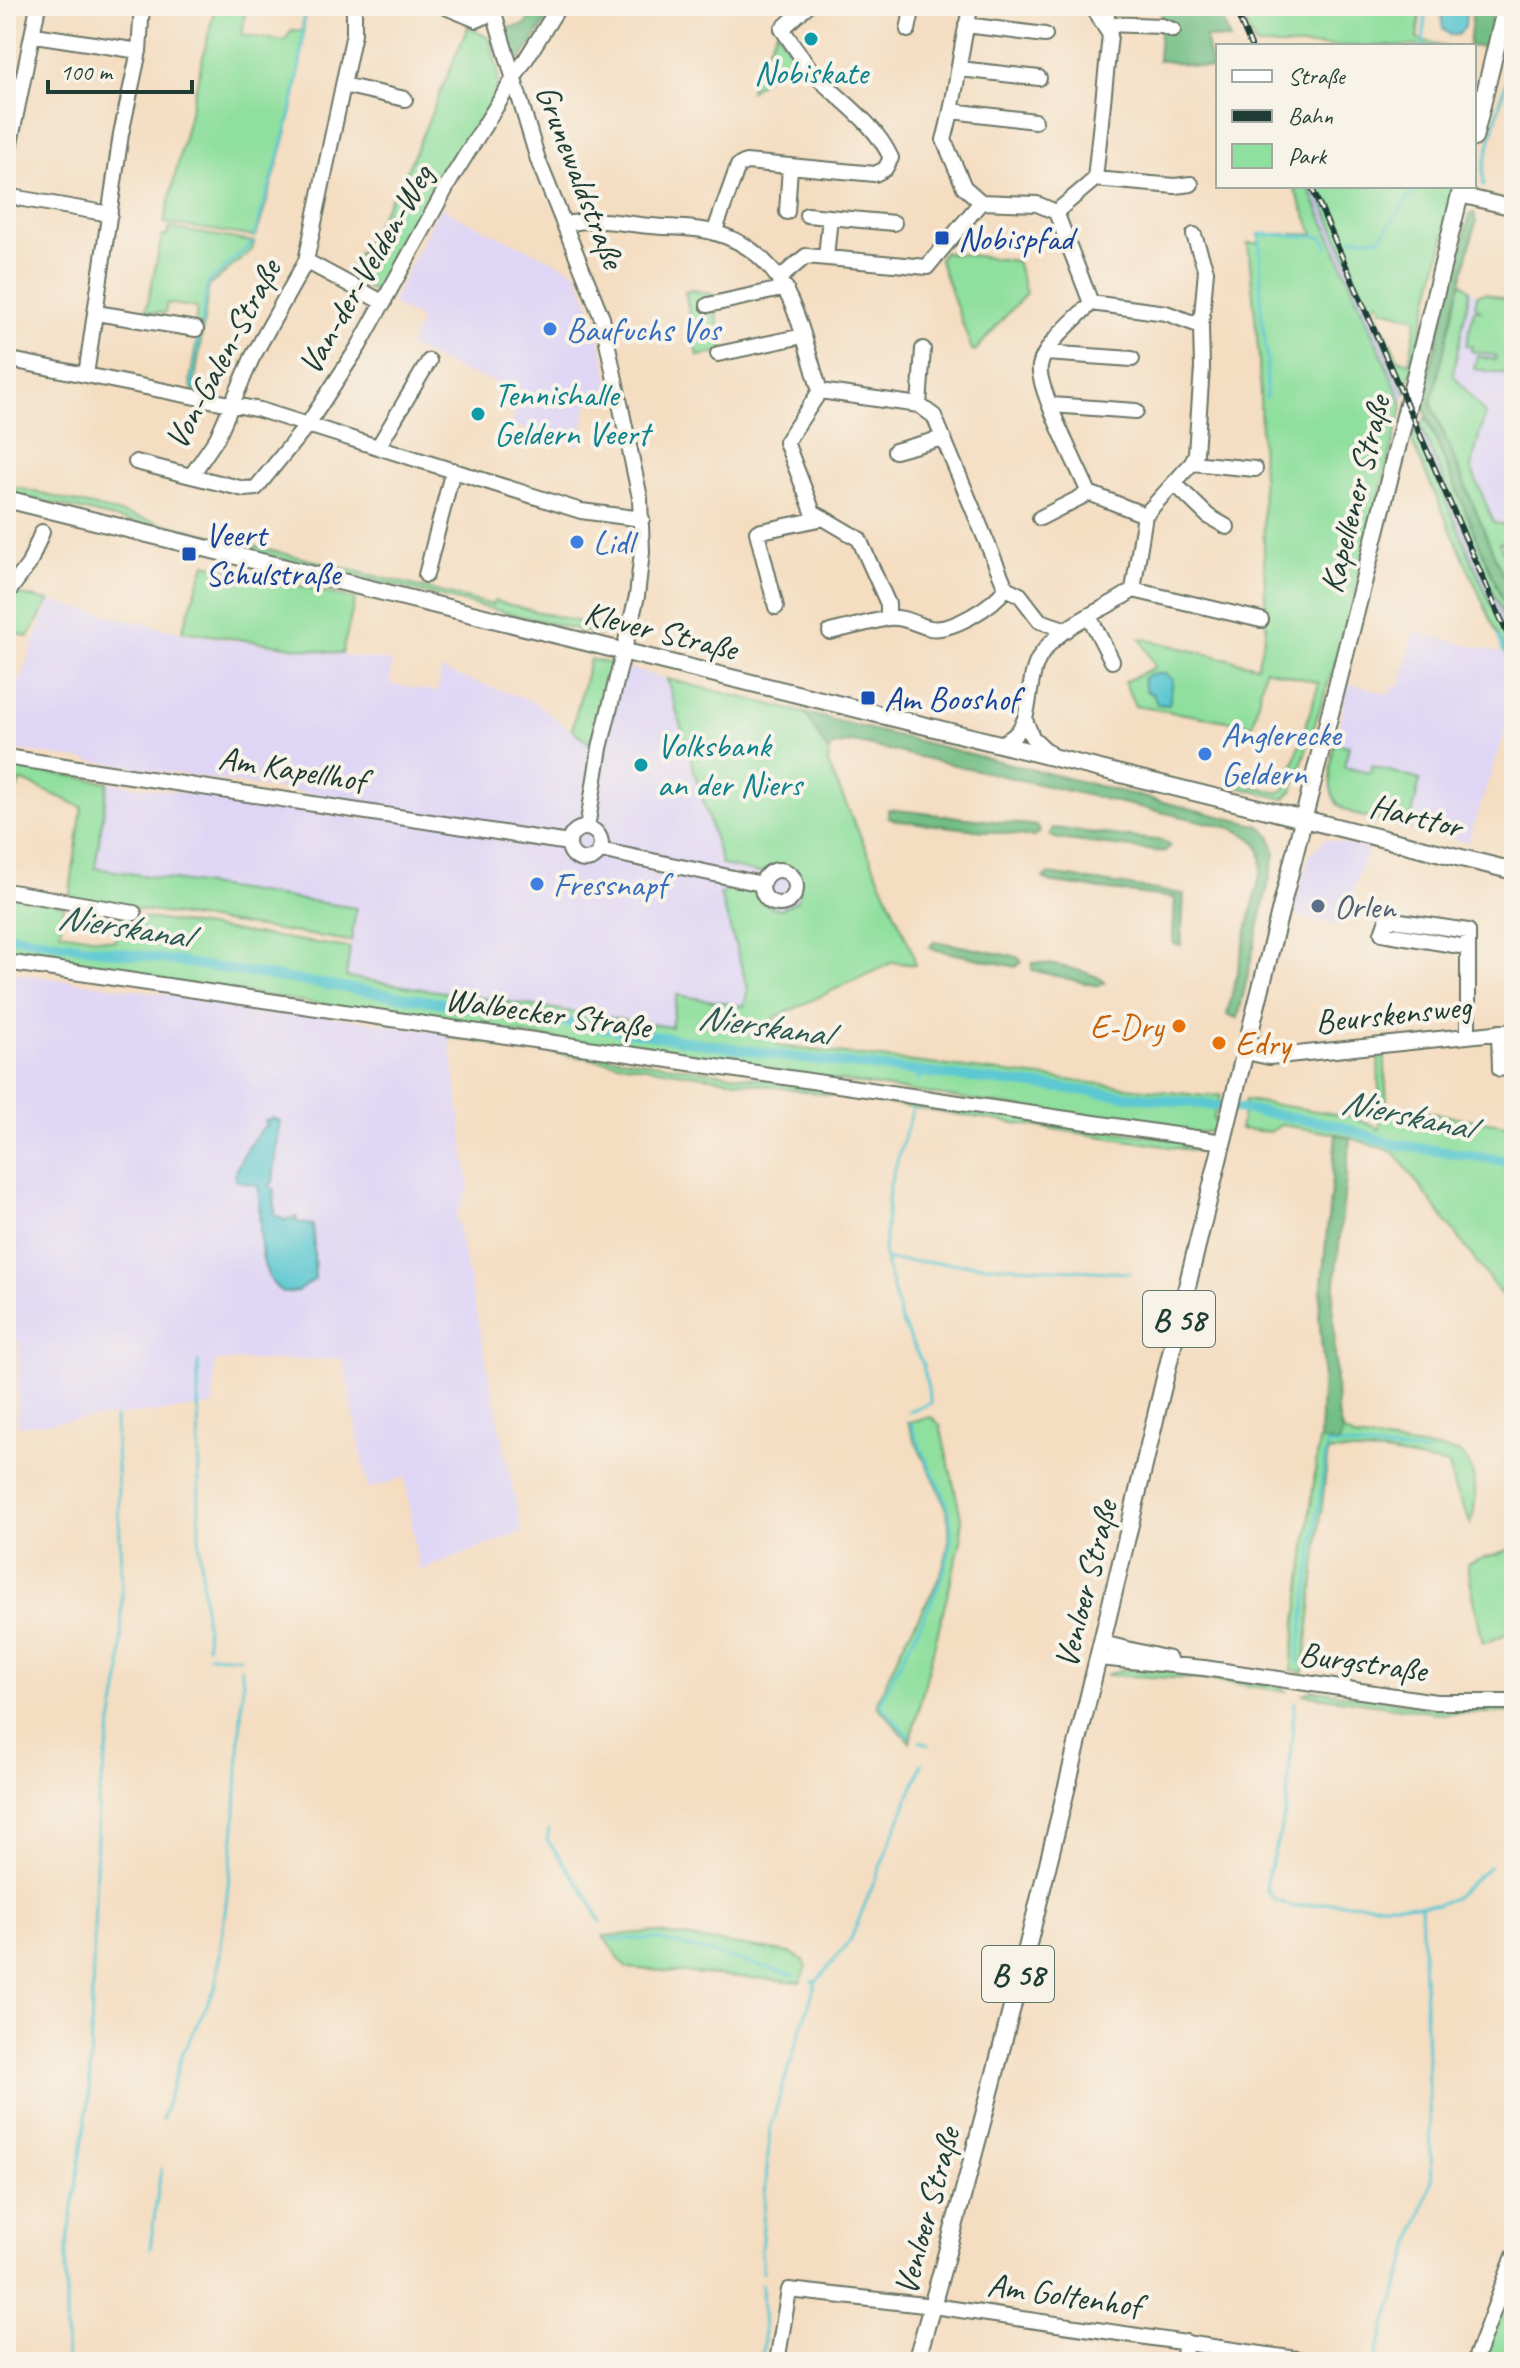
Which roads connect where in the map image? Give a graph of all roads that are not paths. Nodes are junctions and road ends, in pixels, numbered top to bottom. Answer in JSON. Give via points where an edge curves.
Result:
{"nodes":[{"id":1,"x":38,"y":6,"type":"edge"},
{"id":2,"x":142,"y":6,"type":"edge"},
{"id":3,"x":354,"y":6,"type":"edge"},
{"id":4,"x":443,"y":6,"type":"edge"},
{"id":5,"x":559,"y":6,"type":"edge"},
{"id":6,"x":807,"y":6,"type":"edge"},
{"id":7,"x":913,"y":6,"type":"edge"},
{"id":8,"x":971,"y":6,"type":"edge"},
{"id":9,"x":1092,"y":6,"type":"edge"},
{"id":10,"x":1108,"y":6,"type":"edge"},
{"id":11,"x":1506,"y":6,"type":"edge"},
{"id":12,"x":493,"y":9,"type":"edge"},
{"id":13,"x":1106,"y":24,"type":"junction"},
{"id":14,"x":966,"y":25,"type":"junction"},
{"id":15,"x":908,"y":30,"type":"dead end"},
{"id":16,"x":1173,"y":30,"type":"dead end"},
{"id":17,"x":35,"y":35,"type":"junction"},
{"id":18,"x":1045,"y":35,"type":"dead end"},
{"id":19,"x":139,"y":51,"type":"junction"},
{"id":20,"x":960,"y":69,"type":"junction"},
{"id":21,"x":512,"y":78,"type":"junction"},
{"id":22,"x":1039,"y":78,"type":"dead end"},
{"id":23,"x":343,"y":85,"type":"junction"},
{"id":24,"x":405,"y":99,"type":"dead end"},
{"id":25,"x":952,"y":111,"type":"junction"},
{"id":26,"x":1035,"y":121,"type":"dead end"},
{"id":27,"x":1476,"y":130,"type":"edge"},
{"id":28,"x":6,"y":163,"type":"edge"},
{"id":29,"x":790,"y":167,"type":"junction"},
{"id":30,"x":1095,"y":179,"type":"junction"},
{"id":31,"x":1191,"y":184,"type":"dead end"},
{"id":32,"x":1461,"y":190,"type":"edge"},
{"id":33,"x":6,"y":196,"type":"edge"},
{"id":34,"x":981,"y":202,"type":"junction"},
{"id":35,"x":1514,"y":208,"type":"edge"},
{"id":36,"x":787,"y":212,"type":"dead end"},
{"id":37,"x":1056,"y":212,"type":"junction"},
{"id":38,"x":110,"y":214,"type":"junction"},
{"id":39,"x":807,"y":215,"type":"dead end"},
{"id":40,"x":830,"y":217,"type":"junction"},
{"id":41,"x":894,"y":223,"type":"dead end"},
{"id":42,"x":565,"y":225,"type":"junction"},
{"id":43,"x":714,"y":233,"type":"junction"},
{"id":44,"x":1194,"y":235,"type":"dead end"},
{"id":45,"x":826,"y":257,"type":"junction"},
{"id":46,"x":306,"y":261,"type":"junction"},
{"id":47,"x":784,"y":283,"type":"junction"},
{"id":48,"x":384,"y":303,"type":"junction"},
{"id":49,"x":1091,"y":303,"type":"junction"},
{"id":50,"x":708,"y":305,"type":"dead end"},
{"id":51,"x":96,"y":313,"type":"junction"},
{"id":52,"x":1201,"y":326,"type":"junction"},
{"id":53,"x":196,"y":329,"type":"dead end"},
{"id":54,"x":803,"y":336,"type":"junction"},
{"id":55,"x":923,"y":349,"type":"dead end"},
{"id":56,"x":1046,"y":353,"type":"junction"},
{"id":57,"x":718,"y":354,"type":"dead end"},
{"id":58,"x":6,"y":359,"type":"edge"},
{"id":59,"x":1132,"y":359,"type":"dead end"},
{"id":60,"x":429,"y":361,"type":"dead end"},
{"id":61,"x":86,"y":375,"type":"junction"},
{"id":62,"x":820,"y":391,"type":"junction"},
{"id":63,"x":232,"y":404,"type":"junction"},
{"id":64,"x":919,"y":405,"type":"junction"},
{"id":65,"x":1051,"y":405,"type":"junction"},
{"id":66,"x":1136,"y":411,"type":"dead end"},
{"id":67,"x":308,"y":424,"type":"junction"},
{"id":68,"x":943,"y":438,"type":"junction"},
{"id":69,"x":378,"y":447,"type":"junction"},
{"id":70,"x":895,"y":451,"type":"dead end"},
{"id":71,"x":136,"y":462,"type":"dead end"},
{"id":72,"x":1192,"y":463,"type":"junction"},
{"id":73,"x":1255,"y":469,"type":"dead end"},
{"id":74,"x":453,"y":470,"type":"junction"},
{"id":75,"x":191,"y":476,"type":"junction"},
{"id":76,"x":261,"y":484,"type":"joint"},
{"id":77,"x":1175,"y":484,"type":"junction"},
{"id":78,"x":1089,"y":493,"type":"junction"},
{"id":79,"x":6,"y":499,"type":"edge"},
{"id":80,"x":1145,"y":515,"type":"junction"},
{"id":81,"x":824,"y":518,"type":"junction"},
{"id":82,"x":1040,"y":518,"type":"dead end"},
{"id":83,"x":642,"y":519,"type":"junction"},
{"id":84,"x":1227,"y":527,"type":"dead end"},
{"id":85,"x":42,"y":532,"type":"dead end"},
{"id":86,"x":426,"y":575,"type":"dead end"},
{"id":87,"x":1006,"y":588,"type":"junction"},
{"id":88,"x":1133,"y":590,"type":"junction"},
{"id":89,"x":6,"y":595,"type":"edge"},
{"id":90,"x":776,"y":607,"type":"dead end"},
{"id":91,"x":1089,"y":616,"type":"junction"},
{"id":92,"x":888,"y":618,"type":"junction"},
{"id":93,"x":1261,"y":620,"type":"dead end"},
{"id":94,"x":1040,"y":621,"type":"junction"},
{"id":95,"x":1067,"y":630,"type":"junction"},
{"id":96,"x":830,"y":632,"type":"dead end"},
{"id":97,"x":1045,"y":649,"type":"junction"},
{"id":98,"x":624,"y":651,"type":"junction"},
{"id":99,"x":1112,"y":661,"type":"dead end"},
{"id":100,"x":1025,"y":720,"type":"junction"},
{"id":101,"x":998,"y":744,"type":"junction"},
{"id":102,"x":6,"y":757,"type":"edge"},
{"id":103,"x":1054,"y":757,"type":"junction"},
{"id":104,"x":1303,"y":817,"type":"junction"},
{"id":105,"x":587,"y":828,"type":"junction"},
{"id":106,"x":569,"y":843,"type":"junction"},
{"id":107,"x":600,"y":850,"type":"junction"},
{"id":108,"x":1514,"y":871,"type":"edge"},
{"id":109,"x":762,"y":884,"type":"dead end"},
{"id":110,"x":6,"y":891,"type":"edge"},
{"id":111,"x":134,"y":913,"type":"dead end"},
{"id":112,"x":1466,"y":947,"type":"junction"},
{"id":113,"x":6,"y":962,"type":"edge"},
{"id":114,"x":1507,"y":1031,"type":"edge"},
{"id":115,"x":1468,"y":1035,"type":"junction"},
{"id":116,"x":1246,"y":1052,"type":"junction"},
{"id":117,"x":1500,"y":1069,"type":"dead end"},
{"id":118,"x":1223,"y":1142,"type":"junction"},
{"id":119,"x":1100,"y":1650,"type":"junction"},
{"id":120,"x":1514,"y":1702,"type":"edge"},
{"id":121,"x":1514,"y":2256,"type":"edge"},
{"id":122,"x":933,"y":2306,"type":"junction"},
{"id":123,"x":1186,"y":2342,"type":"junction"},
{"id":124,"x":777,"y":2362,"type":"edge"},
{"id":125,"x":916,"y":2362,"type":"edge"},
{"id":126,"x":1183,"y":2362,"type":"edge"},
{"id":127,"x":1317,"y":2362,"type":"edge"},
{"id":128,"x":1474,"y":2362,"type":"edge"}],
"edges":[{"from":1,"to":17,"type":"street"},
{"from":2,"to":19,"type":"street"},
{"from":3,"to":23,"type":"street","name":"Von-Galen-Straße"},
{"from":4,"to":12,"type":"street","via":[[477,20]]},
{"from":5,"to":21,"type":"street","name":"Van-der-Velden-Weg"},
{"from":6,"to":29,"type":"street","via":[[782,29],[814,74],[846,101],[891,158],[875,174]]},
{"from":7,"to":15,"type":"street"},
{"from":8,"to":14,"type":"street"},
{"from":9,"to":13,"type":"street"},
{"from":10,"to":13,"type":"street"},
{"from":11,"to":27,"type":"main road"},
{"from":12,"to":21,"type":"street","name":"Grunewaldstraße"},
{"from":13,"to":16,"type":"street"},
{"from":13,"to":30,"type":"street","via":[[1110,35]]},
{"from":14,"to":18,"type":"street"},
{"from":14,"to":20,"type":"street"},
{"from":17,"to":19,"type":"street"},
{"from":17,"to":28,"type":"street"},
{"from":19,"to":38,"type":"street"},
{"from":20,"to":22,"type":"street"},
{"from":20,"to":25,"type":"street"},
{"from":21,"to":42,"type":"street","name":"Grunewaldstraße"},
{"from":21,"to":48,"type":"street","name":"Van-der-Velden-Weg"},
{"from":23,"to":24,"type":"street"},
{"from":23,"to":46,"type":"street","name":"Von-Galen-Straße"},
{"from":25,"to":26,"type":"street"},
{"from":25,"to":34,"type":"street","via":[[944,140],[964,187]]},
{"from":29,"to":36,"type":"street"},
{"from":29,"to":43,"type":"street","via":[[746,162],[738,166]]},
{"from":30,"to":31,"type":"street"},
{"from":30,"to":37,"type":"street"},
{"from":32,"to":35,"type":"street"},
{"from":32,"to":104,"type":"main road","name":"Kapellener Straße"},
{"from":33,"to":38,"type":"street"},
{"from":34,"to":37,"type":"street","via":[[1037,204]]},
{"from":34,"to":45,"type":"street","via":[[927,267]]},
{"from":37,"to":49,"type":"street"},
{"from":38,"to":51,"type":"street"},
{"from":39,"to":40,"type":"street"},
{"from":40,"to":41,"type":"street"},
{"from":40,"to":45,"type":"street"},
{"from":42,"to":43,"type":"street","via":[[590,221]]},
{"from":42,"to":83,"type":"street","name":"Grunewaldstraße","via":[[606,333]]},
{"from":43,"to":47,"type":"street","via":[[752,250]]},
{"from":44,"to":52,"type":"street","via":[[1206,271]]},
{"from":45,"to":47,"type":"street","via":[[806,256]]},
{"from":46,"to":48,"type":"street","name":"Von-Galen-Straße"},
{"from":46,"to":63,"type":"street","name":"Von-Galen-Straße"},
{"from":47,"to":50,"type":"street"},
{"from":47,"to":54,"type":"street"},
{"from":48,"to":67,"type":"street","name":"Van-der-Velden-Weg"},
{"from":49,"to":52,"type":"street","via":[[1166,313]]},
{"from":49,"to":56,"type":"street"},
{"from":51,"to":53,"type":"street"},
{"from":51,"to":61,"type":"street"},
{"from":52,"to":72,"type":"street","via":[[1198,444]]},
{"from":54,"to":57,"type":"street"},
{"from":54,"to":62,"type":"street"},
{"from":55,"to":64,"type":"street"},
{"from":56,"to":59,"type":"street"},
{"from":56,"to":65,"type":"street","via":[[1040,366]]},
{"from":58,"to":61,"type":"street"},
{"from":60,"to":69,"type":"street"},
{"from":61,"to":63,"type":"street"},
{"from":62,"to":64,"type":"street"},
{"from":62,"to":81,"type":"street","via":[[786,442],[813,512]]},
{"from":63,"to":67,"type":"street"},
{"from":63,"to":75,"type":"street","name":"Von-Galen-Straße"},
{"from":64,"to":68,"type":"street","via":[[934,416]]},
{"from":65,"to":66,"type":"street"},
{"from":65,"to":78,"type":"street"},
{"from":67,"to":69,"type":"street"},
{"from":67,"to":76,"type":"street","name":"Van-der-Velden-Weg"},
{"from":68,"to":70,"type":"street"},
{"from":68,"to":87,"type":"street"},
{"from":69,"to":74,"type":"street"},
{"from":71,"to":75,"type":"street","name":"Von-Galen-Straße"},
{"from":72,"to":73,"type":"street"},
{"from":72,"to":77,"type":"street"},
{"from":74,"to":83,"type":"street","via":[[581,511]]},
{"from":74,"to":86,"type":"street"},
{"from":75,"to":76,"type":"street","name":"Von-Galen-Straße","via":[[244,489]]},
{"from":77,"to":80,"type":"street"},
{"from":77,"to":84,"type":"street"},
{"from":78,"to":80,"type":"street"},
{"from":78,"to":82,"type":"street"},
{"from":79,"to":98,"type":"main road","name":"Klever Straße"},
{"from":80,"to":88,"type":"street"},
{"from":81,"to":90,"type":"street","via":[[757,532]]},
{"from":81,"to":92,"type":"street","via":[[859,539],[888,604]]},
{"from":83,"to":98,"type":"street","name":"Grunewaldstraße","via":[[641,569]]},
{"from":85,"to":89,"type":"street","via":[[29,564]]},
{"from":87,"to":92,"type":"street","via":[[977,614],[942,629]]},
{"from":87,"to":94,"type":"street","via":[[1020,595]]},
{"from":88,"to":91,"type":"street"},
{"from":88,"to":93,"type":"street"},
{"from":91,"to":95,"type":"street"},
{"from":91,"to":99,"type":"street"},
{"from":92,"to":96,"type":"street"},
{"from":94,"to":95,"type":"street"},
{"from":94,"to":97,"type":"street"},
{"from":95,"to":97,"type":"street"},
{"from":97,"to":100,"type":"street","via":[[1033,674]]},
{"from":98,"to":101,"type":"main road","name":"Klever Straße"},
{"from":98,"to":105,"type":"street"},
{"from":100,"to":101,"type":"street","via":[[1014,738]]},
{"from":100,"to":103,"type":"street","via":[[1035,741]]},
{"from":101,"to":103,"type":"main road","name":"Klever Straße"},
{"from":102,"to":106,"type":"street","name":"Am Kapellhof"},
{"from":103,"to":104,"type":"main road","name":"Klever Straße"},
{"from":104,"to":108,"type":"main road","name":"Harttor"},
{"from":104,"to":116,"type":"main road","name":"Venloer Straße","number":"B 58"},
{"from":105,"to":106,"type":"street","via":[[575,831]]},
{"from":105,"to":107,"type":"street","via":[[600,838]]},
{"from":106,"to":107,"type":"street","name":"Am Kapellhof","via":[[581,859]]},
{"from":107,"to":109,"type":"street","name":"Am Kapellhof"},
{"from":110,"to":111,"type":"street"},
{"from":112,"to":112,"type":"street","via":[[1422,941],[1382,933],[1387,919],[1468,931]]},
{"from":112,"to":115,"type":"street"},
{"from":113,"to":118,"type":"street","name":"Walbecker Straße"},
{"from":114,"to":115,"type":"street","name":"Beurskensweg"},
{"from":114,"to":117,"type":"street","name":"Beurskensweg"},
{"from":115,"to":116,"type":"street","name":"Beurskensweg","via":[[1269,1057]]},
{"from":116,"to":118,"type":"main road","name":"Venloer Straße","number":"B 58"},
{"from":118,"to":119,"type":"main road","name":"Venloer Straße","number":"B 58"},
{"from":119,"to":120,"type":"street","name":"Burgstraße","via":[[1436,1702]]},
{"from":119,"to":122,"type":"main road","name":"Venloer Straße","number":"B 58"},
{"from":121,"to":128,"type":"street"},
{"from":122,"to":123,"type":"street","name":"Am Goltenhof"},
{"from":122,"to":124,"type":"street","name":"Am Goltenhof","via":[[789,2290]]},
{"from":122,"to":125,"type":"main road","name":"Venloer Straße","number":"B 58"},
{"from":123,"to":126,"type":"street"},
{"from":123,"to":127,"type":"street","name":"Am Goltenhof"}]}
